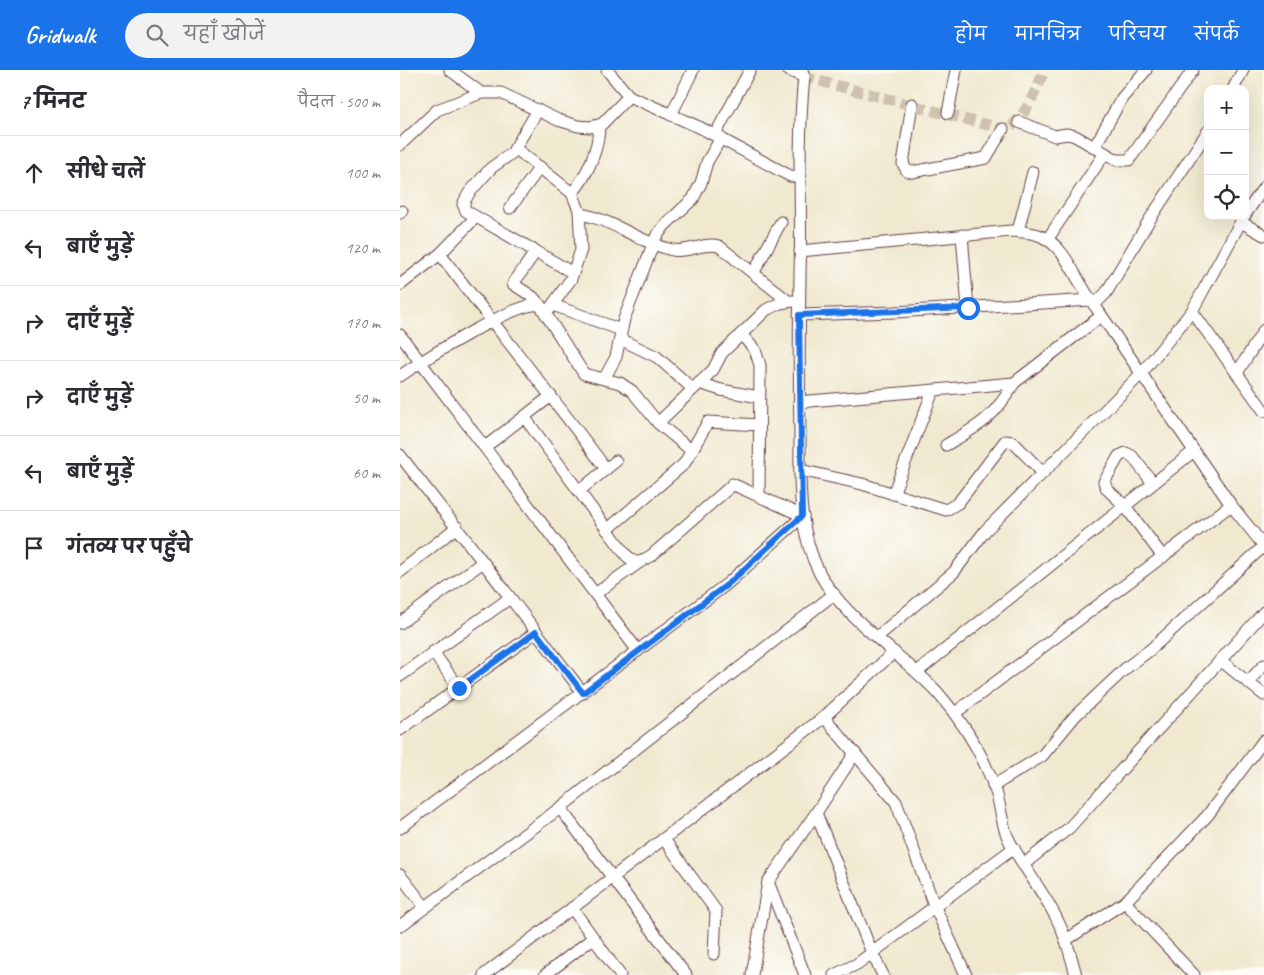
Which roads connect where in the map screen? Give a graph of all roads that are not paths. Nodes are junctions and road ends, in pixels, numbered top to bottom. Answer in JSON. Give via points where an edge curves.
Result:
{"nodes":[{"id":1,"x":450,"y":70,"type":"edge"},
{"id":2,"x":607,"y":70,"type":"edge"},
{"id":3,"x":623,"y":70,"type":"edge"},
{"id":4,"x":693,"y":70,"type":"edge"},
{"id":5,"x":750,"y":70,"type":"edge"},
{"id":6,"x":788,"y":70,"type":"edge"},
{"id":7,"x":956,"y":70,"type":"edge"},
{"id":8,"x":1146,"y":70,"type":"edge"},
{"id":9,"x":1192,"y":70,"type":"edge"},
{"id":10,"x":1243,"y":70,"type":"edge"},
{"id":11,"x":803,"y":73,"type":"edge"},
{"id":12,"x":616,"y":80,"type":"junction"},
{"id":13,"x":1235,"y":85,"type":"edge"},
{"id":14,"x":481,"y":93,"type":"junction"},
{"id":15,"x":629,"y":96,"type":"junction"},
{"id":16,"x":912,"y":104,"type":"dead end"},
{"id":17,"x":538,"y":110,"type":"junction"},
{"id":18,"x":948,"y":113,"type":"dead end"},
{"id":19,"x":671,"y":115,"type":"junction"},
{"id":20,"x":1018,"y":122,"type":"dead end"},
{"id":21,"x":599,"y":126,"type":"junction"},
{"id":22,"x":1003,"y":129,"type":"dead end"},
{"id":23,"x":718,"y":137,"type":"junction"},
{"id":24,"x":1204,"y":137,"type":"edge"},
{"id":25,"x":400,"y":145,"type":"edge"},
{"id":26,"x":516,"y":148,"type":"junction"},
{"id":27,"x":1100,"y":149,"type":"junction"},
{"id":28,"x":540,"y":167,"type":"junction"},
{"id":29,"x":1033,"y":172,"type":"dead end"},
{"id":30,"x":800,"y":178,"type":"junction"},
{"id":31,"x":1264,"y":187,"type":"edge"},
{"id":32,"x":572,"y":193,"type":"junction"},
{"id":33,"x":510,"y":208,"type":"dead end"},
{"id":34,"x":1249,"y":209,"type":"edge"},
{"id":35,"x":580,"y":214,"type":"junction"},
{"id":36,"x":476,"y":217,"type":"junction"},
{"id":37,"x":1242,"y":220,"type":"edge"},
{"id":38,"x":1245,"y":220,"type":"edge"},
{"id":39,"x":781,"y":222,"type":"dead end"},
{"id":40,"x":1018,"y":231,"type":"junction"},
{"id":41,"x":962,"y":235,"type":"junction"},
{"id":42,"x":1264,"y":235,"type":"edge"},
{"id":43,"x":1047,"y":240,"type":"junction"},
{"id":44,"x":654,"y":243,"type":"junction"},
{"id":45,"x":536,"y":251,"type":"junction"},
{"id":46,"x":800,"y":251,"type":"junction"},
{"id":47,"x":440,"y":254,"type":"junction"},
{"id":48,"x":754,"y":272,"type":"junction"},
{"id":49,"x":573,"y":273,"type":"junction"},
{"id":50,"x":400,"y":285,"type":"edge"},
{"id":51,"x":788,"y":301,"type":"junction"},
{"id":52,"x":800,"y":302,"type":"junction"},
{"id":53,"x":1092,"y":303,"type":"junction"},
{"id":54,"x":547,"y":308,"type":"junction"},
{"id":55,"x":968,"y":308,"type":"junction"},
{"id":56,"x":1192,"y":311,"type":"junction"},
{"id":57,"x":799,"y":315,"type":"junction"},
{"id":58,"x":1101,"y":316,"type":"junction"},
{"id":59,"x":491,"y":322,"type":"junction"},
{"id":60,"x":1264,"y":330,"type":"edge"},
{"id":61,"x":400,"y":334,"type":"edge"},
{"id":62,"x":621,"y":334,"type":"junction"},
{"id":63,"x":741,"y":334,"type":"junction"},
{"id":64,"x":421,"y":362,"type":"junction"},
{"id":65,"x":1237,"y":373,"type":"junction"},
{"id":66,"x":1140,"y":375,"type":"junction"},
{"id":67,"x":400,"y":376,"type":"edge"},
{"id":68,"x":604,"y":379,"type":"junction"},
{"id":69,"x":1014,"y":383,"type":"junction"},
{"id":70,"x":696,"y":386,"type":"junction"},
{"id":71,"x":933,"y":391,"type":"junction"},
{"id":72,"x":552,"y":396,"type":"junction"},
{"id":73,"x":760,"y":396,"type":"junction"},
{"id":74,"x":799,"y":402,"type":"junction"},
{"id":75,"x":1264,"y":411,"type":"edge"},
{"id":76,"x":525,"y":418,"type":"junction"},
{"id":77,"x":658,"y":423,"type":"junction"},
{"id":78,"x":759,"y":425,"type":"junction"},
{"id":79,"x":946,"y":445,"type":"dead end"},
{"id":80,"x":484,"y":447,"type":"junction"},
{"id":81,"x":692,"y":451,"type":"junction"},
{"id":82,"x":1194,"y":451,"type":"junction"},
{"id":83,"x":400,"y":455,"type":"edge"},
{"id":84,"x":616,"y":461,"type":"dead end"},
{"id":85,"x":606,"y":469,"type":"junction"},
{"id":86,"x":800,"y":470,"type":"junction"},
{"id":87,"x":1043,"y":473,"type":"junction"},
{"id":88,"x":1154,"y":483,"type":"junction"},
{"id":89,"x":579,"y":491,"type":"junction"},
{"id":90,"x":759,"y":492,"type":"dead end"},
{"id":91,"x":893,"y":494,"type":"junction"},
{"id":92,"x":1232,"y":505,"type":"junction"},
{"id":93,"x":1125,"y":506,"type":"junction"},
{"id":94,"x":802,"y":516,"type":"junction"},
{"id":95,"x":457,"y":527,"type":"junction"},
{"id":96,"x":608,"y":530,"type":"junction"},
{"id":97,"x":1264,"y":546,"type":"edge"},
{"id":98,"x":1163,"y":557,"type":"junction"},
{"id":99,"x":483,"y":562,"type":"junction"},
{"id":100,"x":640,"y":562,"type":"junction"},
{"id":101,"x":400,"y":572,"type":"edge"},
{"id":102,"x":834,"y":594,"type":"junction"},
{"id":103,"x":595,"y":595,"type":"junction"},
{"id":104,"x":510,"y":598,"type":"junction"},
{"id":105,"x":1264,"y":612,"type":"edge"},
{"id":106,"x":400,"y":623,"type":"edge"},
{"id":107,"x":536,"y":632,"type":"junction"},
{"id":108,"x":878,"y":637,"type":"junction"},
{"id":109,"x":433,"y":652,"type":"junction"},
{"id":110,"x":638,"y":652,"type":"junction"},
{"id":111,"x":894,"y":652,"type":"junction"},
{"id":112,"x":1220,"y":660,"type":"junction"},
{"id":113,"x":1264,"y":665,"type":"edge"},
{"id":114,"x":917,"y":672,"type":"junction"},
{"id":115,"x":400,"y":676,"type":"edge"},
{"id":116,"x":1248,"y":682,"type":"junction"},
{"id":117,"x":459,"y":688,"type":"junction"},
{"id":118,"x":583,"y":693,"type":"junction"},
{"id":119,"x":1264,"y":694,"type":"edge"},
{"id":120,"x":955,"y":713,"type":"junction"},
{"id":121,"x":824,"y":718,"type":"junction"},
{"id":122,"x":400,"y":730,"type":"edge"},
{"id":123,"x":1264,"y":740,"type":"edge"},
{"id":124,"x":855,"y":753,"type":"junction"},
{"id":125,"x":993,"y":786,"type":"junction"},
{"id":126,"x":560,"y":808,"type":"junction"},
{"id":127,"x":816,"y":813,"type":"junction"},
{"id":128,"x":400,"y":828,"type":"edge"},
{"id":129,"x":664,"y":839,"type":"junction"},
{"id":130,"x":1014,"y":848,"type":"junction"},
{"id":131,"x":1023,"y":865,"type":"junction"},
{"id":132,"x":400,"y":875,"type":"edge"},
{"id":133,"x":612,"y":878,"type":"junction"},
{"id":134,"x":768,"y":882,"type":"junction"},
{"id":135,"x":1125,"y":902,"type":"junction"},
{"id":136,"x":934,"y":905,"type":"junction"},
{"id":137,"x":425,"y":907,"type":"junction"},
{"id":138,"x":572,"y":908,"type":"junction"},
{"id":139,"x":400,"y":926,"type":"edge"},
{"id":140,"x":594,"y":938,"type":"junction"},
{"id":141,"x":1066,"y":940,"type":"junction"},
{"id":142,"x":872,"y":953,"type":"junction"},
{"id":143,"x":714,"y":954,"type":"dead end"},
{"id":144,"x":558,"y":965,"type":"junction"},
{"id":145,"x":484,"y":975,"type":"edge"},
{"id":146,"x":545,"y":975,"type":"edge"},
{"id":147,"x":565,"y":975,"type":"edge"},
{"id":148,"x":620,"y":975,"type":"edge"},
{"id":149,"x":686,"y":975,"type":"edge"},
{"id":150,"x":752,"y":975,"type":"edge"},
{"id":151,"x":805,"y":975,"type":"edge"},
{"id":152,"x":834,"y":975,"type":"edge"},
{"id":153,"x":882,"y":975,"type":"edge"},
{"id":154,"x":966,"y":975,"type":"edge"},
{"id":155,"x":1076,"y":975,"type":"edge"},
{"id":156,"x":1194,"y":975,"type":"edge"}],
"edges":[{"from":1,"to":14,"type":"street"},
{"from":2,"to":12,"type":"street"},
{"from":3,"to":12,"type":"street"},
{"from":4,"to":19,"type":"street"},
{"from":5,"to":23,"type":"street"},
{"from":6,"to":11,"type":"street"},
{"from":7,"to":18,"type":"street"},
{"from":8,"to":27,"type":"street","via":[[1122,98]]},
{"from":9,"to":27,"type":"street","via":[[1129,160],[1117,160]]},
{"from":10,"to":13,"type":"street"},
{"from":11,"to":30,"type":"street"},
{"from":12,"to":15,"type":"street"},
{"from":14,"to":17,"type":"street","via":[[501,93]]},
{"from":14,"to":25,"type":"street","via":[[436,110]]},
{"from":15,"to":19,"type":"street"},
{"from":15,"to":21,"type":"street"},
{"from":16,"to":22,"type":"street","via":[[903,164],[907,171],[986,158]]},
{"from":17,"to":21,"type":"street","via":[[578,126]]},
{"from":17,"to":26,"type":"street"},
{"from":19,"to":23,"type":"street"},
{"from":20,"to":27,"type":"street","via":[[1055,136],[1075,136]]},
{"from":21,"to":32,"type":"street","via":[[596,148]]},
{"from":23,"to":30,"type":"street","via":[[790,176]]},
{"from":23,"to":44,"type":"street","via":[[693,199],[665,225]]},
{"from":24,"to":53,"type":"street","via":[[1106,293]]},
{"from":26,"to":28,"type":"street"},
{"from":26,"to":36,"type":"street","via":[[491,168],[466,196],[464,208]]},
{"from":27,"to":43,"type":"street"},
{"from":28,"to":32,"type":"street"},
{"from":28,"to":33,"type":"street"},
{"from":29,"to":40,"type":"street"},
{"from":30,"to":46,"type":"street"},
{"from":31,"to":34,"type":"street"},
{"from":32,"to":35,"type":"street"},
{"from":35,"to":44,"type":"street","via":[[597,217]]},
{"from":35,"to":49,"type":"street","via":[[581,250]]},
{"from":36,"to":45,"type":"street"},
{"from":36,"to":47,"type":"street"},
{"from":37,"to":56,"type":"street"},
{"from":38,"to":42,"type":"street"},
{"from":39,"to":48,"type":"street"},
{"from":40,"to":41,"type":"street"},
{"from":40,"to":43,"type":"street"},
{"from":41,"to":46,"type":"street"},
{"from":41,"to":55,"type":"street"},
{"from":43,"to":53,"type":"street","via":[[1065,258]]},
{"from":44,"to":48,"type":"street","via":[[678,250],[706,244],[719,246]]},
{"from":44,"to":62,"type":"street"},
{"from":45,"to":49,"type":"street"},
{"from":45,"to":54,"type":"street","via":[[513,284]]},
{"from":46,"to":52,"type":"street"},
{"from":47,"to":50,"type":"street"},
{"from":47,"to":59,"type":"street"},
{"from":48,"to":51,"type":"street"},
{"from":49,"to":54,"type":"street"},
{"from":51,"to":52,"type":"street"},
{"from":51,"to":63,"type":"street","via":[[766,310]]},
{"from":52,"to":57,"type":"street"},
{"from":53,"to":55,"type":"street"},
{"from":53,"to":58,"type":"street"},
{"from":54,"to":59,"type":"street","via":[[529,304]]},
{"from":54,"to":62,"type":"street"},
{"from":54,"to":68,"type":"street","via":[[584,374]]},
{"from":55,"to":57,"type":"street"},
{"from":56,"to":65,"type":"street"},
{"from":56,"to":66,"type":"street"},
{"from":57,"to":74,"type":"street"},
{"from":58,"to":66,"type":"street"},
{"from":58,"to":69,"type":"street"},
{"from":59,"to":64,"type":"street"},
{"from":59,"to":72,"type":"street"},
{"from":60,"to":65,"type":"street"},
{"from":61,"to":64,"type":"street"},
{"from":62,"to":68,"type":"street","via":[[616,357]]},
{"from":62,"to":70,"type":"street"},
{"from":63,"to":70,"type":"street"},
{"from":63,"to":73,"type":"street","via":[[759,358]]},
{"from":64,"to":67,"type":"street"},
{"from":64,"to":80,"type":"street"},
{"from":65,"to":75,"type":"street"},
{"from":66,"to":82,"type":"street"},
{"from":66,"to":87,"type":"street"},
{"from":68,"to":77,"type":"street","via":[[620,383],[632,391]]},
{"from":69,"to":71,"type":"street"},
{"from":69,"to":79,"type":"street","via":[[1002,404],[988,419]]},
{"from":70,"to":73,"type":"street"},
{"from":70,"to":77,"type":"street"},
{"from":71,"to":74,"type":"street"},
{"from":71,"to":91,"type":"street"},
{"from":72,"to":76,"type":"street"},
{"from":72,"to":85,"type":"street"},
{"from":73,"to":78,"type":"street"},
{"from":74,"to":86,"type":"street"},
{"from":76,"to":80,"type":"street"},
{"from":76,"to":89,"type":"street"},
{"from":77,"to":81,"type":"street"},
{"from":78,"to":81,"type":"street","via":[[708,422]]},
{"from":78,"to":90,"type":"street"},
{"from":80,"to":103,"type":"street"},
{"from":81,"to":96,"type":"street","via":[[679,470]]},
{"from":82,"to":88,"type":"street"},
{"from":82,"to":92,"type":"street"},
{"from":83,"to":95,"type":"street"},
{"from":84,"to":85,"type":"street"},
{"from":85,"to":89,"type":"street"},
{"from":86,"to":91,"type":"street"},
{"from":86,"to":94,"type":"street"},
{"from":87,"to":91,"type":"street","via":[[1013,442],[1007,440],[950,510]]},
{"from":87,"to":108,"type":"street","via":[[986,531],[954,572]]},
{"from":88,"to":93,"type":"street"},
{"from":88,"to":93,"type":"street","via":[[1130,453],[1119,456],[1104,482]]},
{"from":89,"to":96,"type":"street"},
{"from":92,"to":97,"type":"street"},
{"from":92,"to":98,"type":"street"},
{"from":93,"to":98,"type":"street"},
{"from":93,"to":114,"type":"street"},
{"from":94,"to":100,"type":"street","via":[[731,486]]},
{"from":94,"to":102,"type":"street","via":[[820,573]]},
{"from":94,"to":110,"type":"street","via":[[728,584]]},
{"from":95,"to":99,"type":"street"},
{"from":95,"to":101,"type":"street"},
{"from":96,"to":100,"type":"street","via":[[631,561]]},
{"from":97,"to":125,"type":"street","via":[[1126,668],[1076,716],[1042,756]]},
{"from":98,"to":120,"type":"street"},
{"from":99,"to":104,"type":"street"},
{"from":99,"to":106,"type":"street"},
{"from":100,"to":103,"type":"street"},
{"from":102,"to":108,"type":"street"},
{"from":102,"to":126,"type":"street"},
{"from":103,"to":110,"type":"street"},
{"from":104,"to":107,"type":"street"},
{"from":104,"to":109,"type":"street"},
{"from":105,"to":112,"type":"street"},
{"from":107,"to":117,"type":"street"},
{"from":107,"to":118,"type":"street"},
{"from":108,"to":111,"type":"street"},
{"from":109,"to":115,"type":"street"},
{"from":109,"to":117,"type":"street"},
{"from":110,"to":118,"type":"street"},
{"from":111,"to":114,"type":"street"},
{"from":111,"to":121,"type":"street"},
{"from":112,"to":116,"type":"street"},
{"from":112,"to":131,"type":"street","via":[[1069,828]]},
{"from":113,"to":116,"type":"street"},
{"from":114,"to":120,"type":"street"},
{"from":116,"to":119,"type":"street"},
{"from":117,"to":122,"type":"street"},
{"from":118,"to":128,"type":"street"},
{"from":120,"to":125,"type":"street","via":[[982,758]]},
{"from":121,"to":124,"type":"street"},
{"from":121,"to":129,"type":"street"},
{"from":123,"to":135,"type":"street","via":[[1207,816]]},
{"from":124,"to":127,"type":"street"},
{"from":124,"to":136,"type":"street","via":[[896,802]]},
{"from":125,"to":130,"type":"street","via":[[1007,836]]},
{"from":126,"to":133,"type":"street"},
{"from":126,"to":137,"type":"street"},
{"from":127,"to":134,"type":"street"},
{"from":127,"to":142,"type":"street"},
{"from":129,"to":133,"type":"street"},
{"from":129,"to":143,"type":"street","via":[[716,911]]},
{"from":130,"to":131,"type":"street"},
{"from":130,"to":136,"type":"street"},
{"from":131,"to":141,"type":"street","via":[[1053,911]]},
{"from":132,"to":137,"type":"street"},
{"from":133,"to":138,"type":"street"},
{"from":133,"to":149,"type":"street"},
{"from":134,"to":150,"type":"street"},
{"from":134,"to":151,"type":"street"},
{"from":135,"to":141,"type":"street"},
{"from":135,"to":156,"type":"street"},
{"from":136,"to":142,"type":"street"},
{"from":136,"to":154,"type":"street"},
{"from":137,"to":139,"type":"street"},
{"from":138,"to":140,"type":"street"},
{"from":138,"to":145,"type":"street"},
{"from":140,"to":144,"type":"street"},
{"from":140,"to":148,"type":"street"},
{"from":141,"to":155,"type":"street"},
{"from":142,"to":152,"type":"street"},
{"from":142,"to":153,"type":"street"},
{"from":144,"to":146,"type":"street"},
{"from":144,"to":147,"type":"street"}]}
